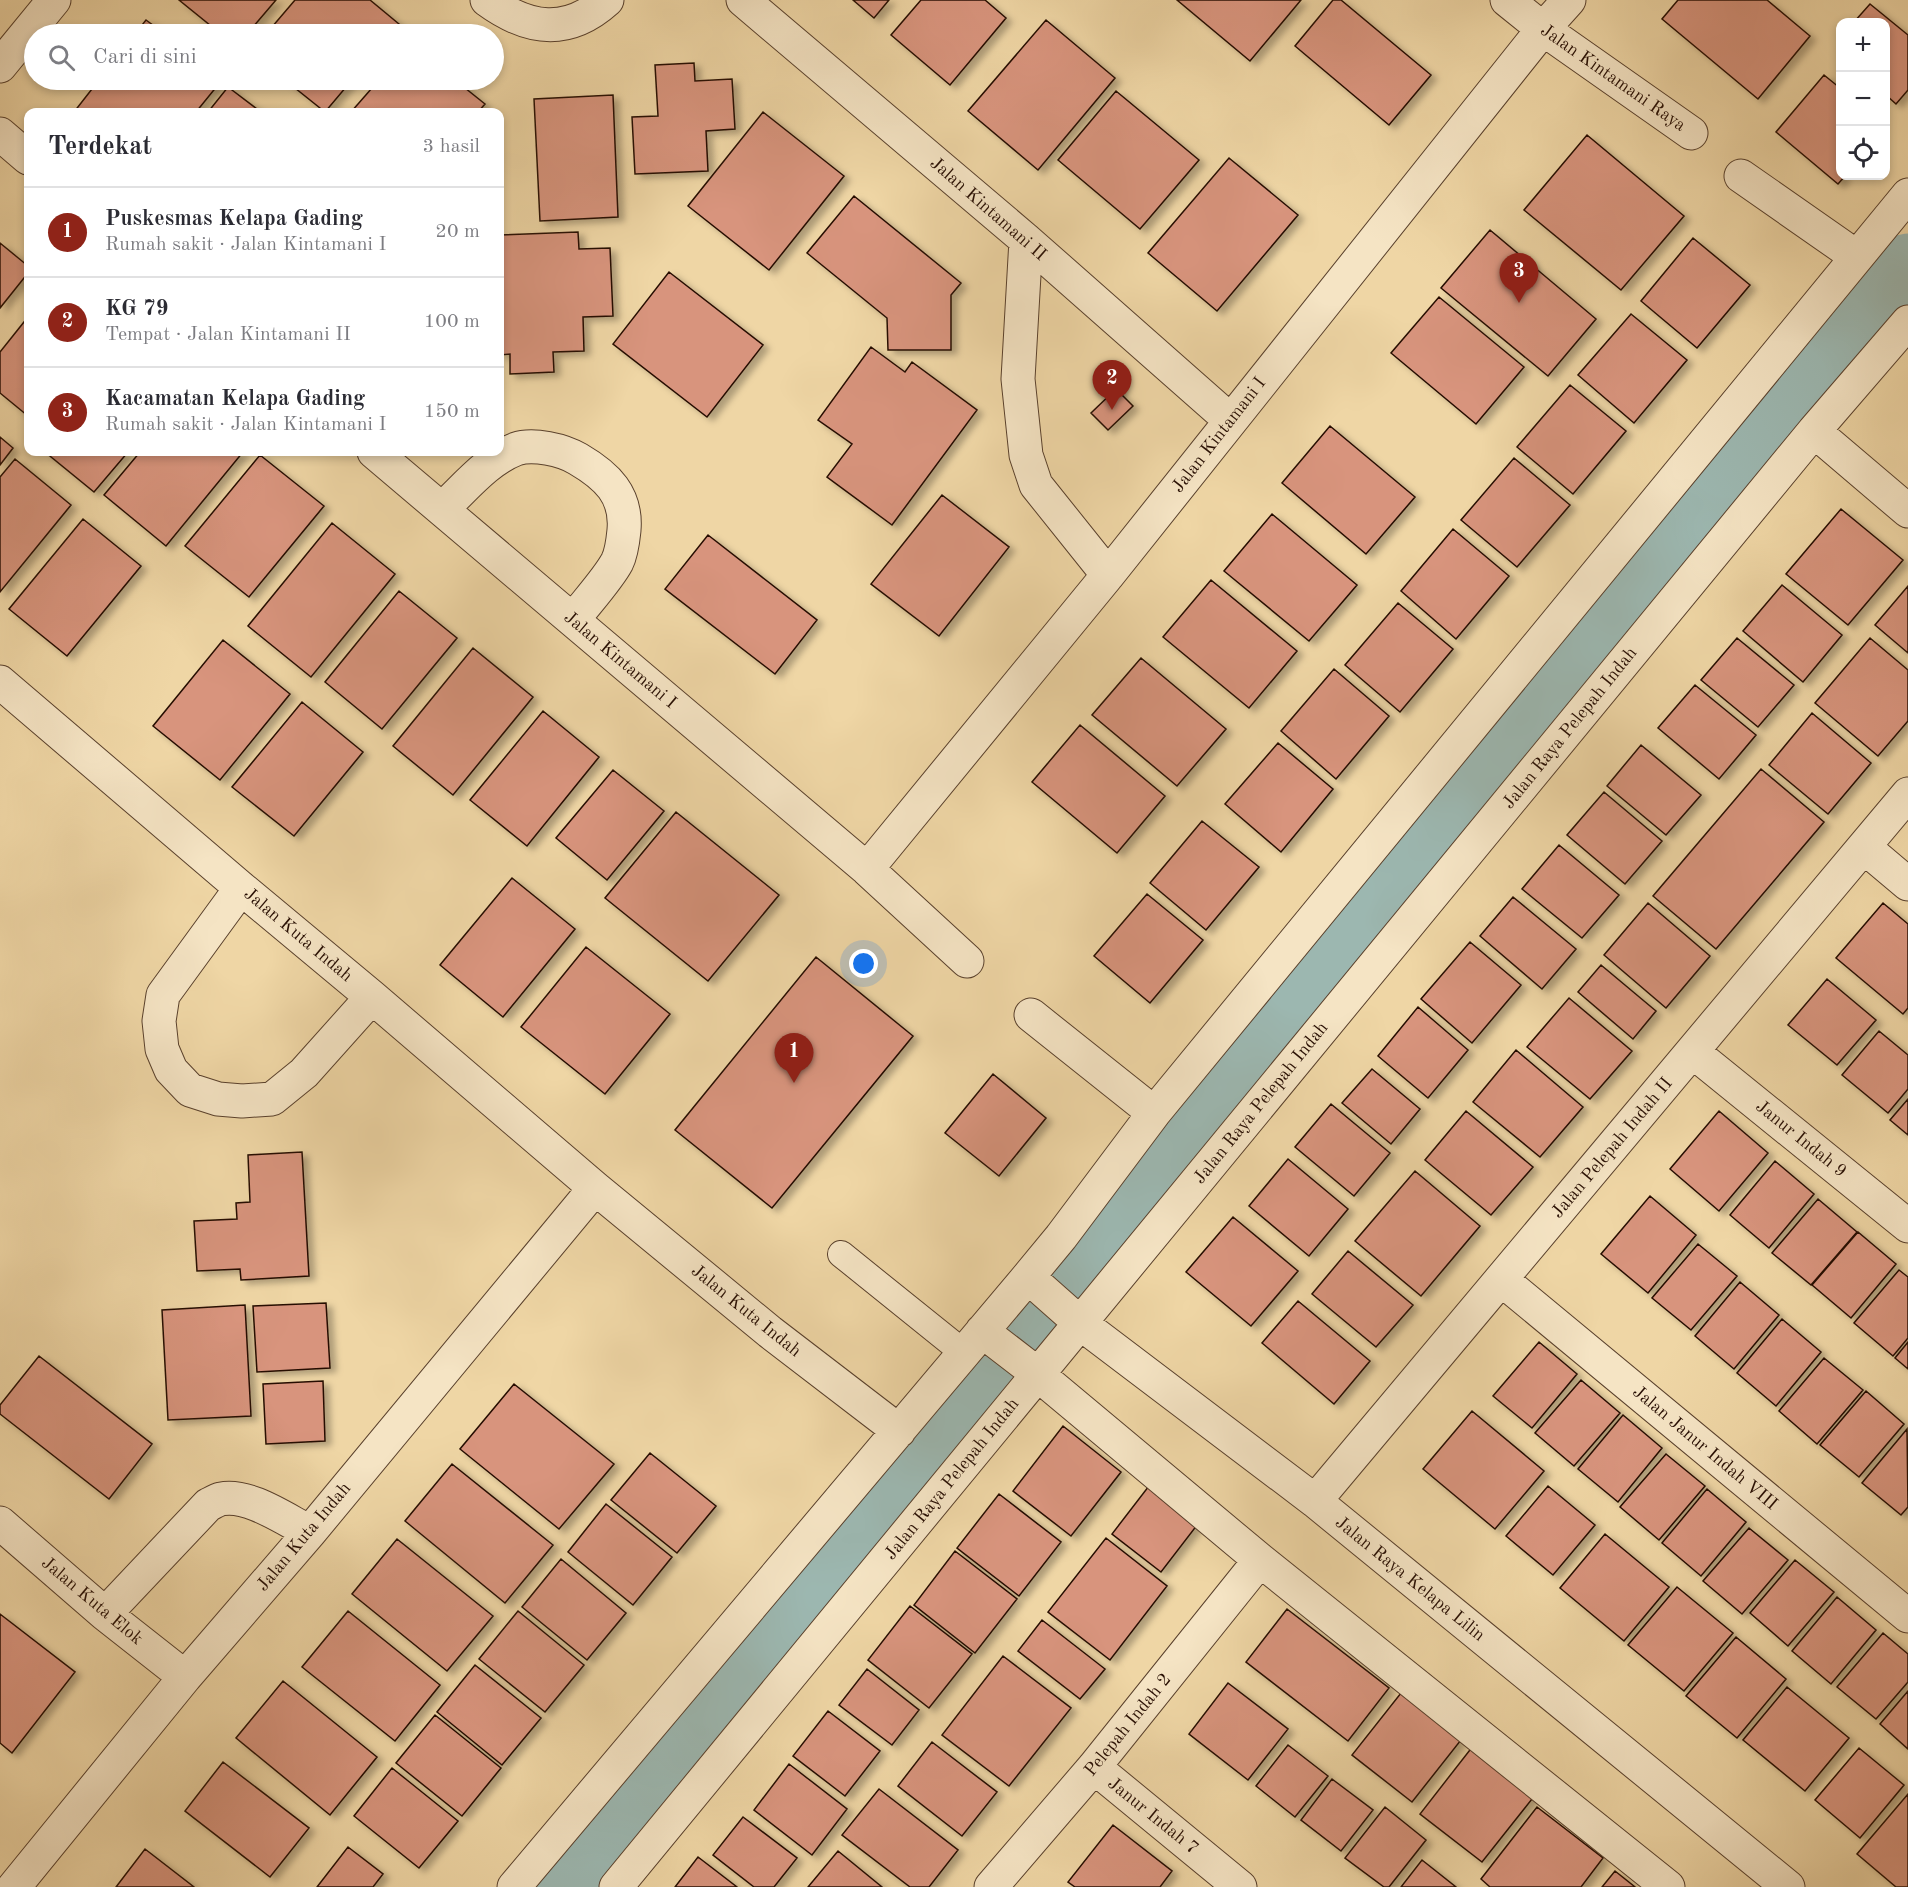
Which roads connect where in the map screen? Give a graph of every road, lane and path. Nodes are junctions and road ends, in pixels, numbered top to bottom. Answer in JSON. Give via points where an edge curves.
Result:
{"nodes":[{"id":1,"x":54,"y":0,"type":"edge"},
{"id":2,"x":487,"y":0,"type":"edge"},
{"id":3,"x":607,"y":0,"type":"edge"},
{"id":4,"x":743,"y":0,"type":"edge"},
{"id":5,"x":1507,"y":0,"type":"edge"},
{"id":6,"x":1569,"y":0,"type":"edge"},
{"id":7,"x":34,"y":24,"type":"edge"},
{"id":8,"x":1543,"y":29,"type":"junction"},
{"id":9,"x":24,"y":37,"type":"edge"},
{"id":10,"x":0,"y":66,"type":"edge"},
{"id":11,"x":1691,"y":133,"type":"dead end"},
{"id":12,"x":0,"y":134,"type":"edge"},
{"id":13,"x":24,"y":155,"type":"edge"},
{"id":14,"x":1742,"y":176,"type":"dead end"},
{"id":15,"x":1908,"y":195,"type":"edge"},
{"id":16,"x":1026,"y":240,"type":"junction"},
{"id":17,"x":1857,"y":257,"type":"junction"},
{"id":18,"x":1908,"y":322,"type":"edge"},
{"id":19,"x":1230,"y":420,"type":"junction"},
{"id":20,"x":1814,"y":431,"type":"junction"},
{"id":21,"x":504,"y":454,"type":"edge"},
{"id":22,"x":379,"y":456,"type":"edge"},
{"id":23,"x":499,"y":456,"type":"edge"},
{"id":24,"x":442,"y":509,"type":"junction"},
{"id":25,"x":1908,"y":511,"type":"edge"},
{"id":26,"x":1108,"y":575,"type":"junction"},
{"id":27,"x":573,"y":620,"type":"junction"},
{"id":28,"x":0,"y":682,"type":"edge"},
{"id":29,"x":1908,"y":794,"type":"edge"},
{"id":30,"x":1864,"y":847,"type":"junction"},
{"id":31,"x":867,"y":869,"type":"junction"},
{"id":32,"x":1908,"y":884,"type":"edge"},
{"id":33,"x":241,"y":888,"type":"junction"},
{"id":34,"x":967,"y":961,"type":"dead end"},
{"id":35,"x":372,"y":997,"type":"junction"},
{"id":36,"x":1031,"y":1015,"type":"dead end"},
{"id":37,"x":1693,"y":1052,"type":"junction"},
{"id":38,"x":1154,"y":1113,"type":"junction"},
{"id":39,"x":595,"y":1188,"type":"junction"},
{"id":40,"x":1908,"y":1226,"type":"edge"},
{"id":41,"x":841,"y":1254,"type":"dead end"},
{"id":42,"x":1502,"y":1280,"type":"junction"},
{"id":43,"x":1033,"y":1281,"type":"junction"},
{"id":44,"x":1076,"y":1318,"type":"junction"},
{"id":45,"x":980,"y":1342,"type":"junction"},
{"id":46,"x":1034,"y":1371,"type":"junction"},
{"id":47,"x":907,"y":1422,"type":"junction"},
{"id":48,"x":1315,"y":1501,"type":"junction"},
{"id":49,"x":0,"y":1523,"type":"edge"},
{"id":50,"x":310,"y":1532,"type":"junction"},
{"id":51,"x":1260,"y":1560,"type":"junction"},
{"id":52,"x":105,"y":1614,"type":"junction"},
{"id":53,"x":1908,"y":1616,"type":"edge"},
{"id":54,"x":185,"y":1677,"type":"junction"},
{"id":55,"x":1094,"y":1767,"type":"junction"},
{"id":56,"x":14,"y":1887,"type":"edge"},
{"id":57,"x":514,"y":1887,"type":"edge"},
{"id":58,"x":616,"y":1887,"type":"edge"},
{"id":59,"x":991,"y":1887,"type":"edge"},
{"id":60,"x":1240,"y":1887,"type":"edge"},
{"id":61,"x":1668,"y":1887,"type":"edge"},
{"id":62,"x":1788,"y":1887,"type":"edge"}],
"edges":[{"from":1,"to":7,"type":"street"},
{"from":2,"to":3,"type":"street","via":[[506,14],[538,25],[575,20],[592,13]]},
{"from":4,"to":16,"type":"street","name":"Jalan Kintamani II"},
{"from":5,"to":8,"type":"street","name":"Jalan Kintamani Raya"},
{"from":6,"to":8,"type":"street","name":"Jalan Kintamani I"},
{"from":8,"to":11,"type":"street","name":"Jalan Kintamani Raya"},
{"from":8,"to":19,"type":"street","name":"Jalan Kintamani I"},
{"from":9,"to":10,"type":"street"},
{"from":12,"to":13,"type":"street"},
{"from":14,"to":17,"type":"street"},
{"from":15,"to":17,"type":"street"},
{"from":16,"to":19,"type":"street","name":"Jalan Kintamani II"},
{"from":16,"to":26,"type":"street","via":[[1018,379],[1026,455],[1036,485]]},
{"from":17,"to":38,"type":"street"},
{"from":18,"to":20,"type":"street","name":"Jalan Raya Pelepah Indah"},
{"from":19,"to":26,"type":"street","name":"Jalan Kintamani I"},
{"from":20,"to":25,"type":"street"},
{"from":20,"to":44,"type":"street","name":"Jalan Raya Pelepah Indah"},
{"from":21,"to":27,"type":"street","via":[[519,448],[544,448],[574,456],[599,471],[620,495],[626,516],[617,561]]},
{"from":22,"to":24,"type":"street","name":"Jalan Kintamani I"},
{"from":23,"to":24,"type":"street"},
{"from":24,"to":27,"type":"street","name":"Jalan Kintamani I"},
{"from":26,"to":31,"type":"street","name":"Jalan Kintamani I"},
{"from":27,"to":31,"type":"street","name":"Jalan Kintamani I"},
{"from":28,"to":33,"type":"street","name":"Jalan Kuta Indah"},
{"from":29,"to":30,"type":"street","name":"Jalan Pelepah Indah II"},
{"from":30,"to":32,"type":"street"},
{"from":30,"to":37,"type":"street","name":"Jalan Pelepah Indah II"},
{"from":31,"to":34,"type":"street","name":"Jalan Kintamani I"},
{"from":33,"to":35,"type":"street","name":"Jalan Kuta Indah"},
{"from":33,"to":35,"type":"street","via":[[163,995],[159,1021],[162,1049],[171,1070],[190,1090],[218,1099],[272,1099],[304,1073]]},
{"from":35,"to":39,"type":"street","name":"Jalan Kuta Indah"},
{"from":36,"to":38,"type":"street"},
{"from":37,"to":40,"type":"street","name":"Janur Indah 9"},
{"from":37,"to":42,"type":"street","name":"Jalan Pelepah Indah II"},
{"from":38,"to":43,"type":"street"},
{"from":39,"to":47,"type":"street","name":"Jalan Kuta Indah","via":[[770,1332]]},
{"from":39,"to":50,"type":"street","name":"Jalan Kuta Indah"},
{"from":41,"to":45,"type":"lane"},
{"from":42,"to":48,"type":"street","name":"Jalan Pelepah Indah II"},
{"from":42,"to":53,"type":"street","name":"Jalan Janur Indah VIII"},
{"from":43,"to":44,"type":"street","name":"Jalan Raya Kelapa Lilin"},
{"from":43,"to":45,"type":"street"},
{"from":44,"to":46,"type":"street","name":"Jalan Raya Pelepah Indah"},
{"from":44,"to":48,"type":"street","name":"Jalan Raya Kelapa Lilin"},
{"from":45,"to":46,"type":"street"},
{"from":45,"to":47,"type":"street"},
{"from":46,"to":51,"type":"street"},
{"from":46,"to":58,"type":"street","name":"Jalan Raya Pelepah Indah"},
{"from":47,"to":57,"type":"street"},
{"from":48,"to":62,"type":"street","name":"Jalan Raya Kelapa Lilin"},
{"from":49,"to":52,"type":"street","name":"Jalan Kuta Elok"},
{"from":50,"to":52,"type":"street","via":[[250,1502],[221,1499],[208,1505]]},
{"from":50,"to":54,"type":"street","name":"Jalan Kuta Indah"},
{"from":51,"to":55,"type":"street","name":"Pelepah Indah 2"},
{"from":51,"to":61,"type":"street"},
{"from":52,"to":54,"type":"street","name":"Jalan Kuta Elok"},
{"from":54,"to":56,"type":"street","name":"Jalan Kuta Indah"},
{"from":55,"to":59,"type":"street","name":"Pelepah Indah 2"},
{"from":55,"to":60,"type":"street","name":"Janur Indah 7"}]}
